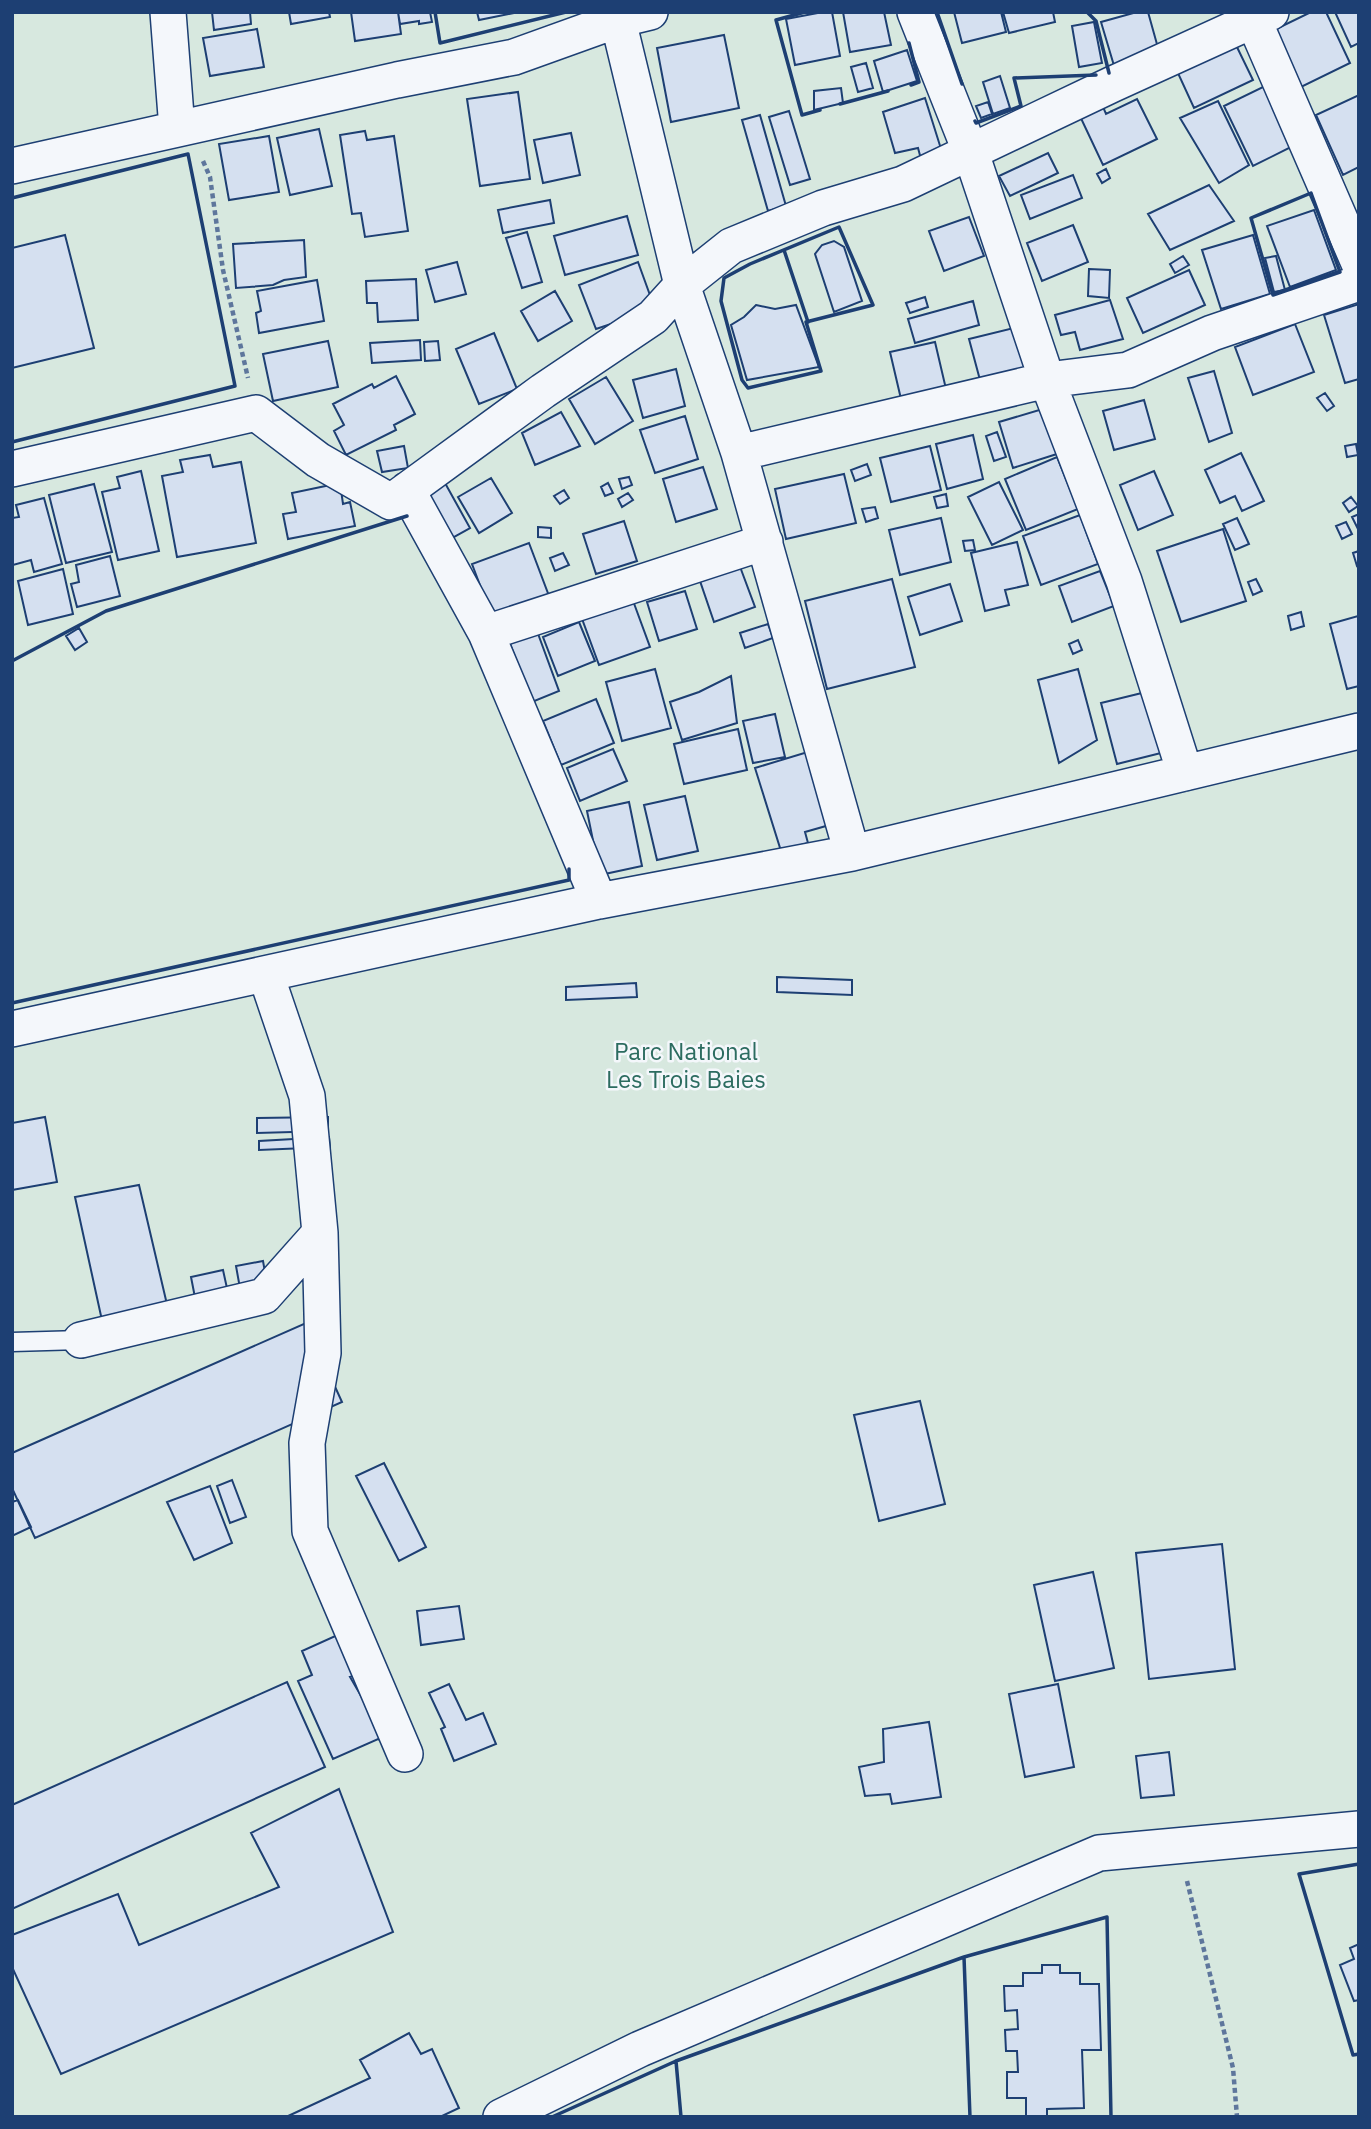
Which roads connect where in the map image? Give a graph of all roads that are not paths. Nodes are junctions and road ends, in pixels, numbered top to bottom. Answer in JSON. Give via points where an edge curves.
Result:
{"nodes":[{"id":1,"x":168,"y":12,"type":"edge"},
{"id":2,"x":915,"y":12,"type":"edge"},
{"id":3,"x":628,"y":15,"type":"edge"},
{"id":4,"x":1258,"y":15,"type":"edge"},
{"id":5,"x":177,"y":129,"type":"junction"},
{"id":6,"x":971,"y":153,"type":"junction"},
{"id":7,"x":12,"y":166,"type":"edge"},
{"id":8,"x":1359,"y":263,"type":"edge"},
{"id":9,"x":1359,"y":283,"type":"edge"},
{"id":10,"x":682,"y":285,"type":"junction"},
{"id":11,"x":1047,"y":380,"type":"junction"},
{"id":12,"x":738,"y":453,"type":"junction"},
{"id":13,"x":12,"y":469,"type":"edge"},
{"id":14,"x":407,"y":490,"type":"junction"},
{"id":15,"x":765,"y":542,"type":"junction"},
{"id":16,"x":486,"y":633,"type":"junction"},
{"id":17,"x":1359,"y":731,"type":"edge"},
{"id":18,"x":1185,"y":773,"type":"junction"},
{"id":19,"x":852,"y":853,"type":"junction"},
{"id":20,"x":599,"y":901,"type":"junction"},
{"id":21,"x":266,"y":975,"type":"junction"},
{"id":22,"x":12,"y":1029,"type":"edge"},
{"id":23,"x":320,"y":1233,"type":"junction"},
{"id":24,"x":81,"y":1340,"type":"joint"},
{"id":25,"x":12,"y":1342,"type":"edge"},
{"id":26,"x":405,"y":1754,"type":"dead end"},
{"id":27,"x":1359,"y":1829,"type":"edge"},
{"id":28,"x":501,"y":2117,"type":"edge"}],
"edges":[{"from":1,"to":5,"type":"street"},
{"from":2,"to":6,"type":"street"},
{"from":3,"to":5,"type":"street","via":[[514,57]]},
{"from":3,"to":10,"type":"street"},
{"from":4,"to":6,"type":"street"},
{"from":4,"to":8,"type":"street"},
{"from":5,"to":7,"type":"street"},
{"from":6,"to":10,"type":"street","via":[[903,184],[822,208],[731,246]]},
{"from":6,"to":11,"type":"street"},
{"from":9,"to":11,"type":"street","via":[[1212,333],[1128,370]]},
{"from":10,"to":12,"type":"street"},
{"from":10,"to":14,"type":"street","via":[[653,317]]},
{"from":11,"to":12,"type":"street"},
{"from":11,"to":18,"type":"street","via":[[1124,580]]},
{"from":12,"to":15,"type":"street"},
{"from":13,"to":14,"type":"street","via":[[256,413],[318,460],[391,502]]},
{"from":14,"to":16,"type":"street"},
{"from":15,"to":16,"type":"street"},
{"from":15,"to":19,"type":"street"},
{"from":16,"to":20,"type":"street"},
{"from":17,"to":18,"type":"street"},
{"from":18,"to":19,"type":"street"},
{"from":19,"to":20,"type":"street"},
{"from":20,"to":21,"type":"street"},
{"from":21,"to":22,"type":"street"},
{"from":21,"to":23,"type":"street","via":[[307,1096]]},
{"from":23,"to":24,"type":"street","via":[[264,1296]]},
{"from":23,"to":26,"type":"street","via":[[323,1353],[307,1443],[310,1531]]},
{"from":24,"to":25,"type":"lane"},
{"from":27,"to":28,"type":"street","via":[[1099,1853],[640,2049]]}]}
